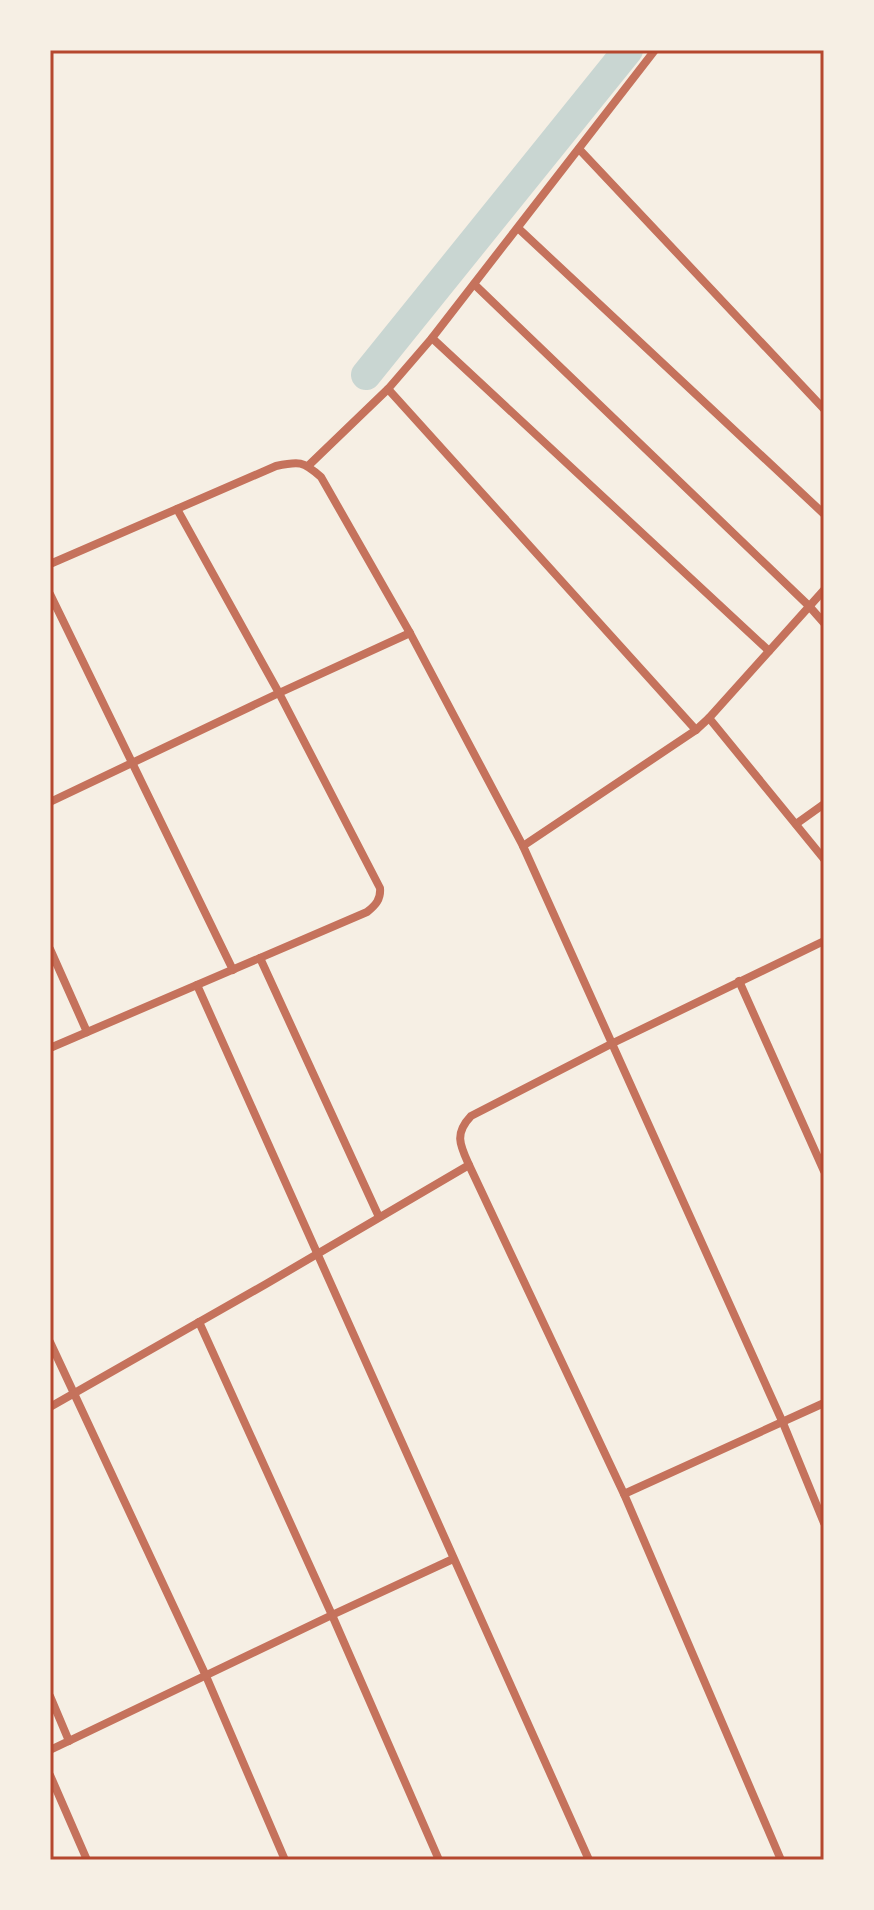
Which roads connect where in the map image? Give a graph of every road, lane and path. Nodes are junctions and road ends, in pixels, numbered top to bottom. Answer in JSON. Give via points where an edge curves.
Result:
{"nodes":[{"id":1,"x":655,"y":50,"type":"edge"},
{"id":2,"x":579,"y":149,"type":"junction"},
{"id":3,"x":518,"y":228,"type":"junction"},
{"id":4,"x":474,"y":284,"type":"junction"},
{"id":5,"x":432,"y":338,"type":"junction"},
{"id":6,"x":388,"y":389,"type":"junction"},
{"id":7,"x":824,"y":409,"type":"edge"},
{"id":8,"x":308,"y":466,"type":"junction"},
{"id":9,"x":177,"y":509,"type":"junction"},
{"id":10,"x":824,"y":514,"type":"edge"},
{"id":11,"x":50,"y":564,"type":"edge"},
{"id":12,"x":824,"y":590,"type":"edge"},
{"id":13,"x":50,"y":594,"type":"edge"},
{"id":14,"x":809,"y":606,"type":"junction"},
{"id":15,"x":824,"y":623,"type":"edge"},
{"id":16,"x":410,"y":633,"type":"junction"},
{"id":17,"x":769,"y":651,"type":"junction"},
{"id":18,"x":279,"y":693,"type":"junction"},
{"id":19,"x":709,"y":718,"type":"junction"},
{"id":20,"x":696,"y":730,"type":"junction"},
{"id":21,"x":133,"y":762,"type":"junction"},
{"id":22,"x":50,"y":802,"type":"edge"},
{"id":23,"x":824,"y":804,"type":"edge"},
{"id":24,"x":796,"y":824,"type":"junction"},
{"id":25,"x":523,"y":846,"type":"junction"},
{"id":26,"x":824,"y":859,"type":"edge"},
{"id":27,"x":824,"y":941,"type":"edge"},
{"id":28,"x":50,"y":949,"type":"edge"},
{"id":29,"x":260,"y":958,"type":"junction"},
{"id":30,"x":233,"y":970,"type":"junction"},
{"id":31,"x":739,"y":981,"type":"junction"},
{"id":32,"x":197,"y":985,"type":"junction"},
{"id":33,"x":87,"y":1032,"type":"junction"},
{"id":34,"x":613,"y":1043,"type":"junction"},
{"id":35,"x":50,"y":1048,"type":"edge"},
{"id":36,"x":469,"y":1165,"type":"junction"},
{"id":37,"x":824,"y":1171,"type":"edge"},
{"id":38,"x":379,"y":1217,"type":"junction"},
{"id":39,"x":317,"y":1253,"type":"junction"},
{"id":40,"x":199,"y":1322,"type":"junction"},
{"id":41,"x":50,"y":1342,"type":"edge"},
{"id":42,"x":73,"y":1394,"type":"junction"},
{"id":43,"x":824,"y":1403,"type":"edge"},
{"id":44,"x":50,"y":1407,"type":"edge"},
{"id":45,"x":783,"y":1423,"type":"junction"},
{"id":46,"x":624,"y":1494,"type":"junction"},
{"id":47,"x":824,"y":1523,"type":"edge"},
{"id":48,"x":453,"y":1559,"type":"junction"},
{"id":49,"x":332,"y":1615,"type":"junction"},
{"id":50,"x":206,"y":1676,"type":"junction"},
{"id":51,"x":50,"y":1696,"type":"edge"},
{"id":52,"x":69,"y":1741,"type":"junction"},
{"id":53,"x":50,"y":1750,"type":"edge"},
{"id":54,"x":50,"y":1775,"type":"edge"},
{"id":55,"x":87,"y":1860,"type":"edge"},
{"id":56,"x":285,"y":1860,"type":"edge"},
{"id":57,"x":439,"y":1860,"type":"edge"},
{"id":58,"x":589,"y":1860,"type":"edge"},
{"id":59,"x":781,"y":1860,"type":"edge"}],
"edges":[{"from":1,"to":2,"type":"street"},
{"from":2,"to":3,"type":"street"},
{"from":2,"to":7,"type":"street"},
{"from":3,"to":4,"type":"street"},
{"from":3,"to":10,"type":"street"},
{"from":4,"to":5,"type":"street"},
{"from":4,"to":14,"type":"street"},
{"from":5,"to":6,"type":"street"},
{"from":5,"to":17,"type":"street"},
{"from":6,"to":8,"type":"street"},
{"from":6,"to":20,"type":"street"},
{"from":8,"to":9,"type":"street","via":[[276,466]]},
{"from":8,"to":16,"type":"street","via":[[321,477]]},
{"from":9,"to":11,"type":"street"},
{"from":9,"to":18,"type":"street"},
{"from":12,"to":14,"type":"street"},
{"from":13,"to":21,"type":"street"},
{"from":14,"to":15,"type":"street"},
{"from":14,"to":17,"type":"street"},
{"from":16,"to":18,"type":"street"},
{"from":16,"to":25,"type":"street"},
{"from":17,"to":19,"type":"street"},
{"from":18,"to":21,"type":"street"},
{"from":18,"to":29,"type":"street","via":[[380,896],[367,912]]},
{"from":19,"to":20,"type":"street"},
{"from":19,"to":24,"type":"street"},
{"from":20,"to":25,"type":"street"},
{"from":21,"to":22,"type":"street"},
{"from":21,"to":30,"type":"street"},
{"from":23,"to":24,"type":"street"},
{"from":24,"to":26,"type":"street"},
{"from":25,"to":34,"type":"street"},
{"from":27,"to":31,"type":"street"},
{"from":28,"to":33,"type":"street"},
{"from":29,"to":30,"type":"street"},
{"from":29,"to":38,"type":"street"},
{"from":30,"to":32,"type":"street"},
{"from":31,"to":34,"type":"street"},
{"from":31,"to":37,"type":"street"},
{"from":32,"to":33,"type":"street"},
{"from":32,"to":39,"type":"street"},
{"from":33,"to":35,"type":"street"},
{"from":34,"to":36,"type":"street","via":[[471,1116],[459,1133]]},
{"from":34,"to":45,"type":"street"},
{"from":36,"to":38,"type":"street"},
{"from":36,"to":46,"type":"street"},
{"from":38,"to":39,"type":"street"},
{"from":39,"to":40,"type":"street"},
{"from":39,"to":48,"type":"street"},
{"from":40,"to":42,"type":"street"},
{"from":40,"to":49,"type":"street"},
{"from":41,"to":42,"type":"street"},
{"from":42,"to":44,"type":"street"},
{"from":42,"to":50,"type":"street"},
{"from":43,"to":45,"type":"street"},
{"from":45,"to":46,"type":"street"},
{"from":45,"to":47,"type":"street"},
{"from":46,"to":59,"type":"street"},
{"from":48,"to":49,"type":"street"},
{"from":48,"to":58,"type":"street"},
{"from":49,"to":50,"type":"street"},
{"from":49,"to":57,"type":"street"},
{"from":50,"to":52,"type":"street"},
{"from":50,"to":56,"type":"street"},
{"from":51,"to":52,"type":"street"},
{"from":52,"to":53,"type":"street"},
{"from":54,"to":55,"type":"street"}]}
